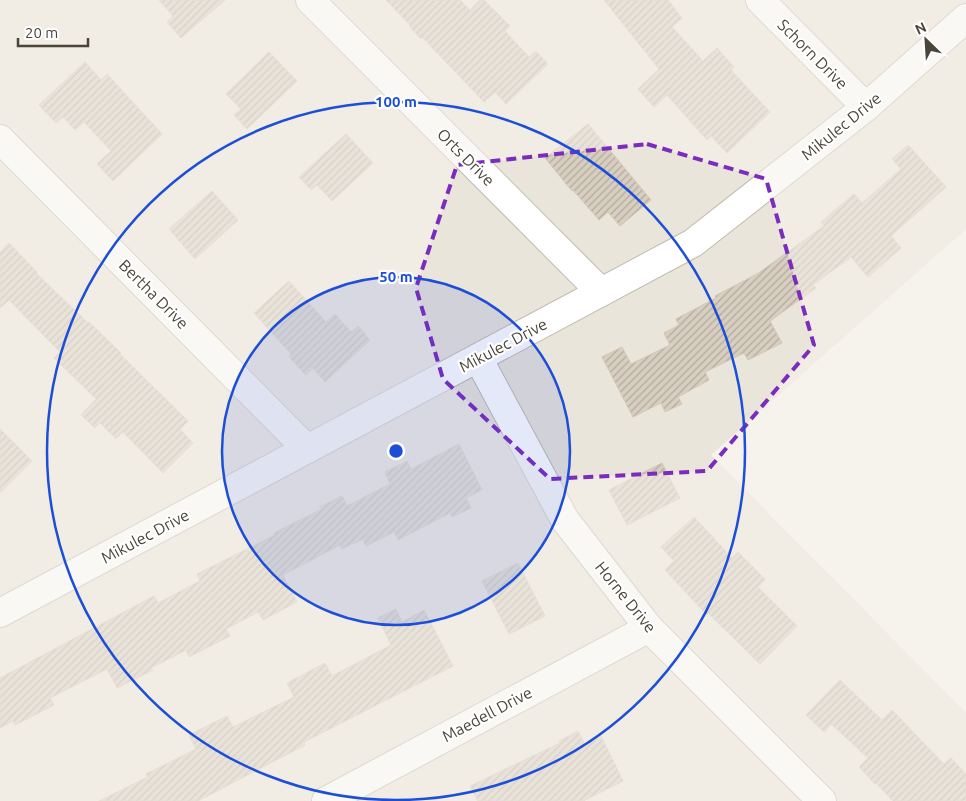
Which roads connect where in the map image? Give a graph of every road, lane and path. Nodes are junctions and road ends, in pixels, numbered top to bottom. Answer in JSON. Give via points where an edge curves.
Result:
{"nodes":[{"id":1,"x":310,"y":0,"type":"edge"},
{"id":2,"x":760,"y":0,"type":"edge"},
{"id":3,"x":966,"y":18,"type":"edge"},
{"id":4,"x":866,"y":107,"type":"junction"},
{"id":5,"x":0,"y":139,"type":"edge"},
{"id":6,"x":601,"y":292,"type":"junction"},
{"id":7,"x":478,"y":358,"type":"junction"},
{"id":8,"x":307,"y":449,"type":"junction"},
{"id":9,"x":5,"y":604,"type":"edge"},
{"id":10,"x":649,"y":628,"type":"junction"},
{"id":11,"x":326,"y":801,"type":"edge"},
{"id":12,"x":822,"y":801,"type":"edge"}],
"edges":[{"from":1,"to":6,"type":"street","name":"Orts Drive"},
{"from":2,"to":4,"type":"street","name":"Schorn Drive"},
{"from":3,"to":4,"type":"street","name":"Mikulec Drive"},
{"from":4,"to":6,"type":"street","name":"Mikulec Drive","via":[[693,243]]},
{"from":5,"to":8,"type":"street","name":"Bertha Drive"},
{"from":6,"to":7,"type":"street","name":"Mikulec Drive"},
{"from":7,"to":8,"type":"street","name":"Mikulec Drive"},
{"from":7,"to":10,"type":"street","name":"Horne Drive","via":[[565,520]]},
{"from":8,"to":9,"type":"street","name":"Mikulec Drive"},
{"from":10,"to":11,"type":"street","name":"Maedell Drive"},
{"from":10,"to":12,"type":"street","name":"Horne Drive"}]}
